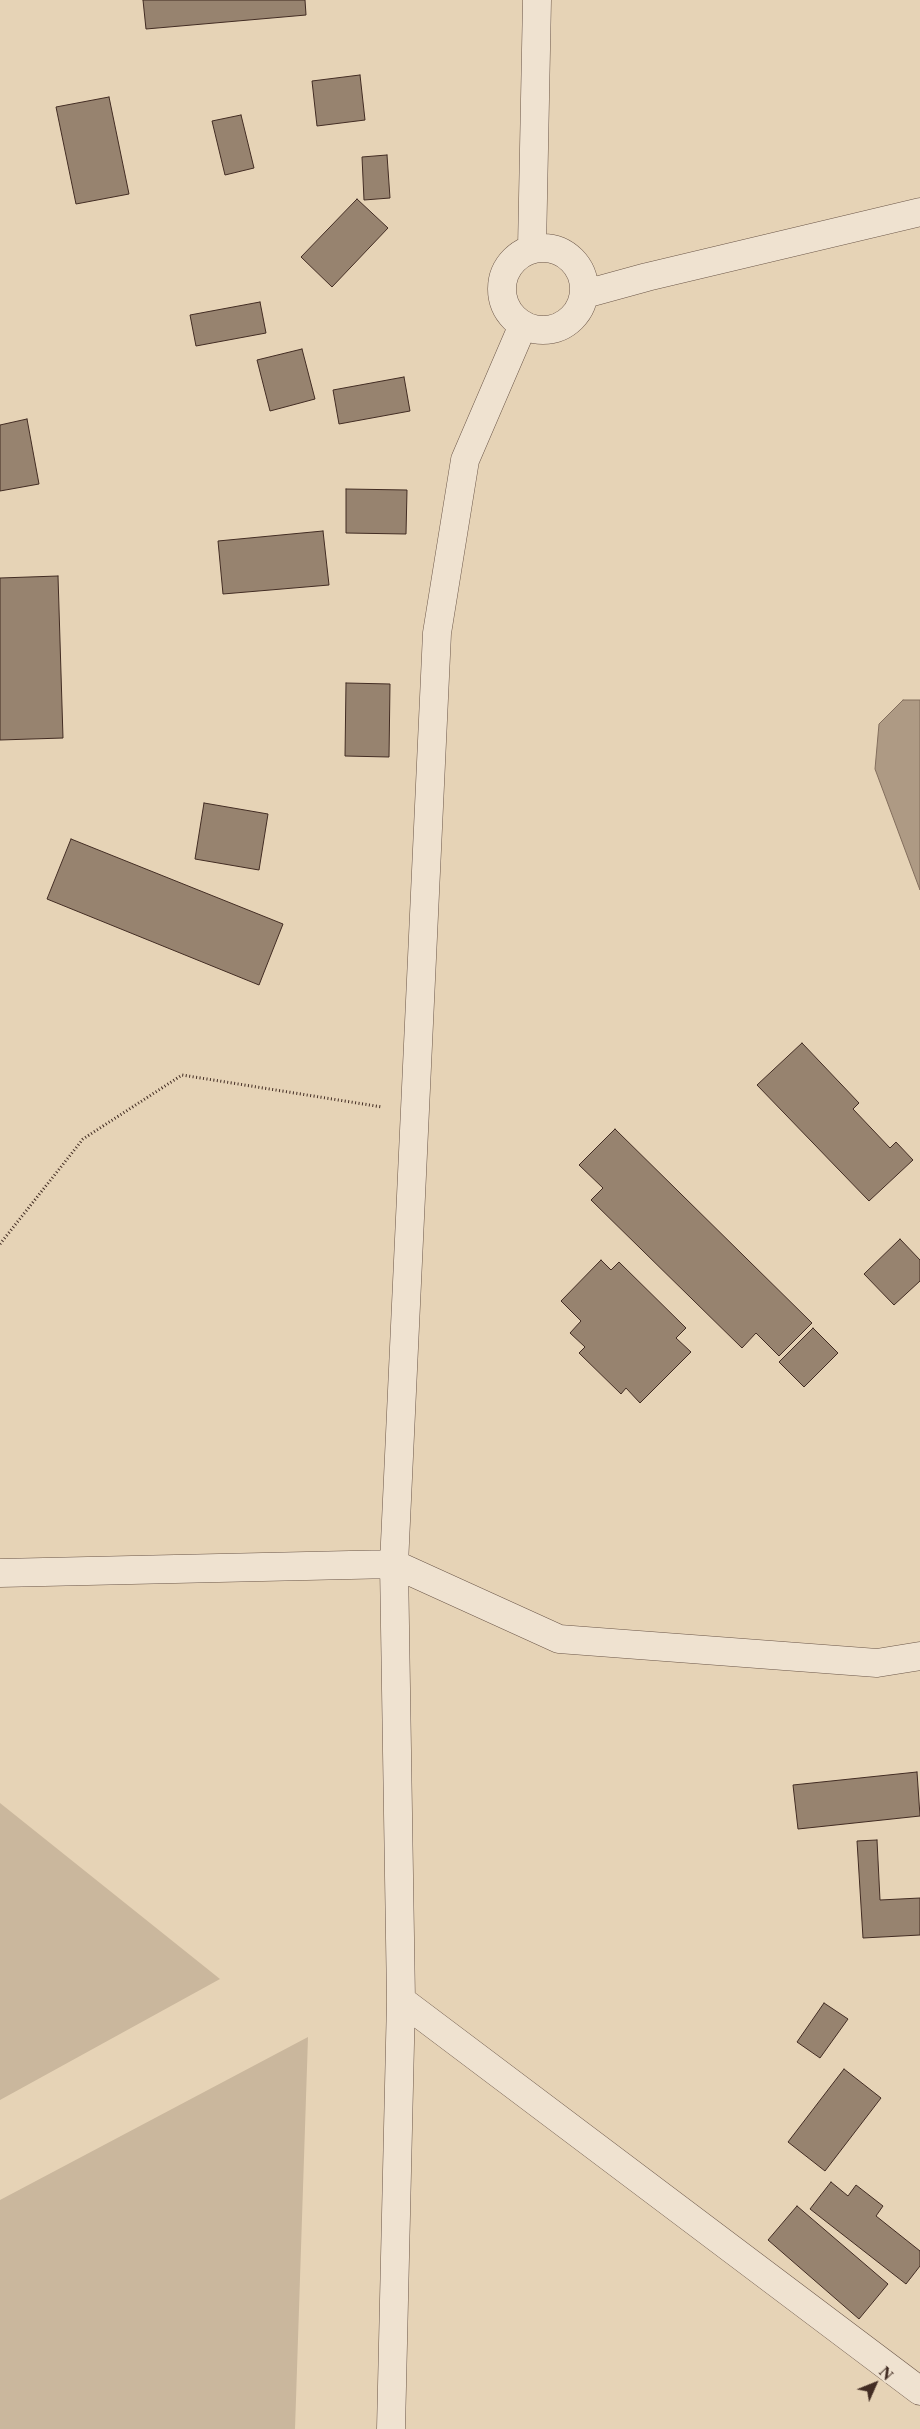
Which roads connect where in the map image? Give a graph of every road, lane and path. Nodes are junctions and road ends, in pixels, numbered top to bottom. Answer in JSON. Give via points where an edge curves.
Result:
{"nodes":[{"id":1,"x":536,"y":0,"type":"edge"},
{"id":2,"x":920,"y":212,"type":"edge"},
{"id":3,"x":532,"y":248,"type":"junction"},
{"id":4,"x":585,"y":294,"type":"junction"},
{"id":5,"x":522,"y":325,"type":"junction"},
{"id":6,"x":415,"y":1112,"type":"junction"},
{"id":7,"x":0,"y":1244,"type":"edge"},
{"id":8,"x":394,"y":1564,"type":"junction"},
{"id":9,"x":0,"y":1574,"type":"edge"},
{"id":10,"x":920,"y":1656,"type":"edge"},
{"id":11,"x":401,"y":2000,"type":"junction"},
{"id":12,"x":920,"y":2391,"type":"edge"},
{"id":13,"x":391,"y":2429,"type":"edge"}],
"edges":[{"from":1,"to":3,"type":"street"},
{"from":2,"to":4,"type":"street"},
{"from":3,"to":4,"type":"street","via":[[548,247],[564,252],[576,263],[584,278]]},
{"from":3,"to":5,"type":"street","via":[[507,267],[502,283],[503,299],[510,314]]},
{"from":4,"to":5,"type":"street","via":[[580,310],[569,322],[554,329],[538,330]]},
{"from":5,"to":6,"type":"street","via":[[465,460],[437,633]]},
{"from":6,"to":7,"type":"path","via":[[182,1075],[83,1139]]},
{"from":6,"to":8,"type":"street"},
{"from":8,"to":9,"type":"street"},
{"from":8,"to":10,"type":"street","via":[[559,1639],[876,1663]]},
{"from":8,"to":11,"type":"street"},
{"from":11,"to":12,"type":"street"},
{"from":11,"to":13,"type":"street"}]}
